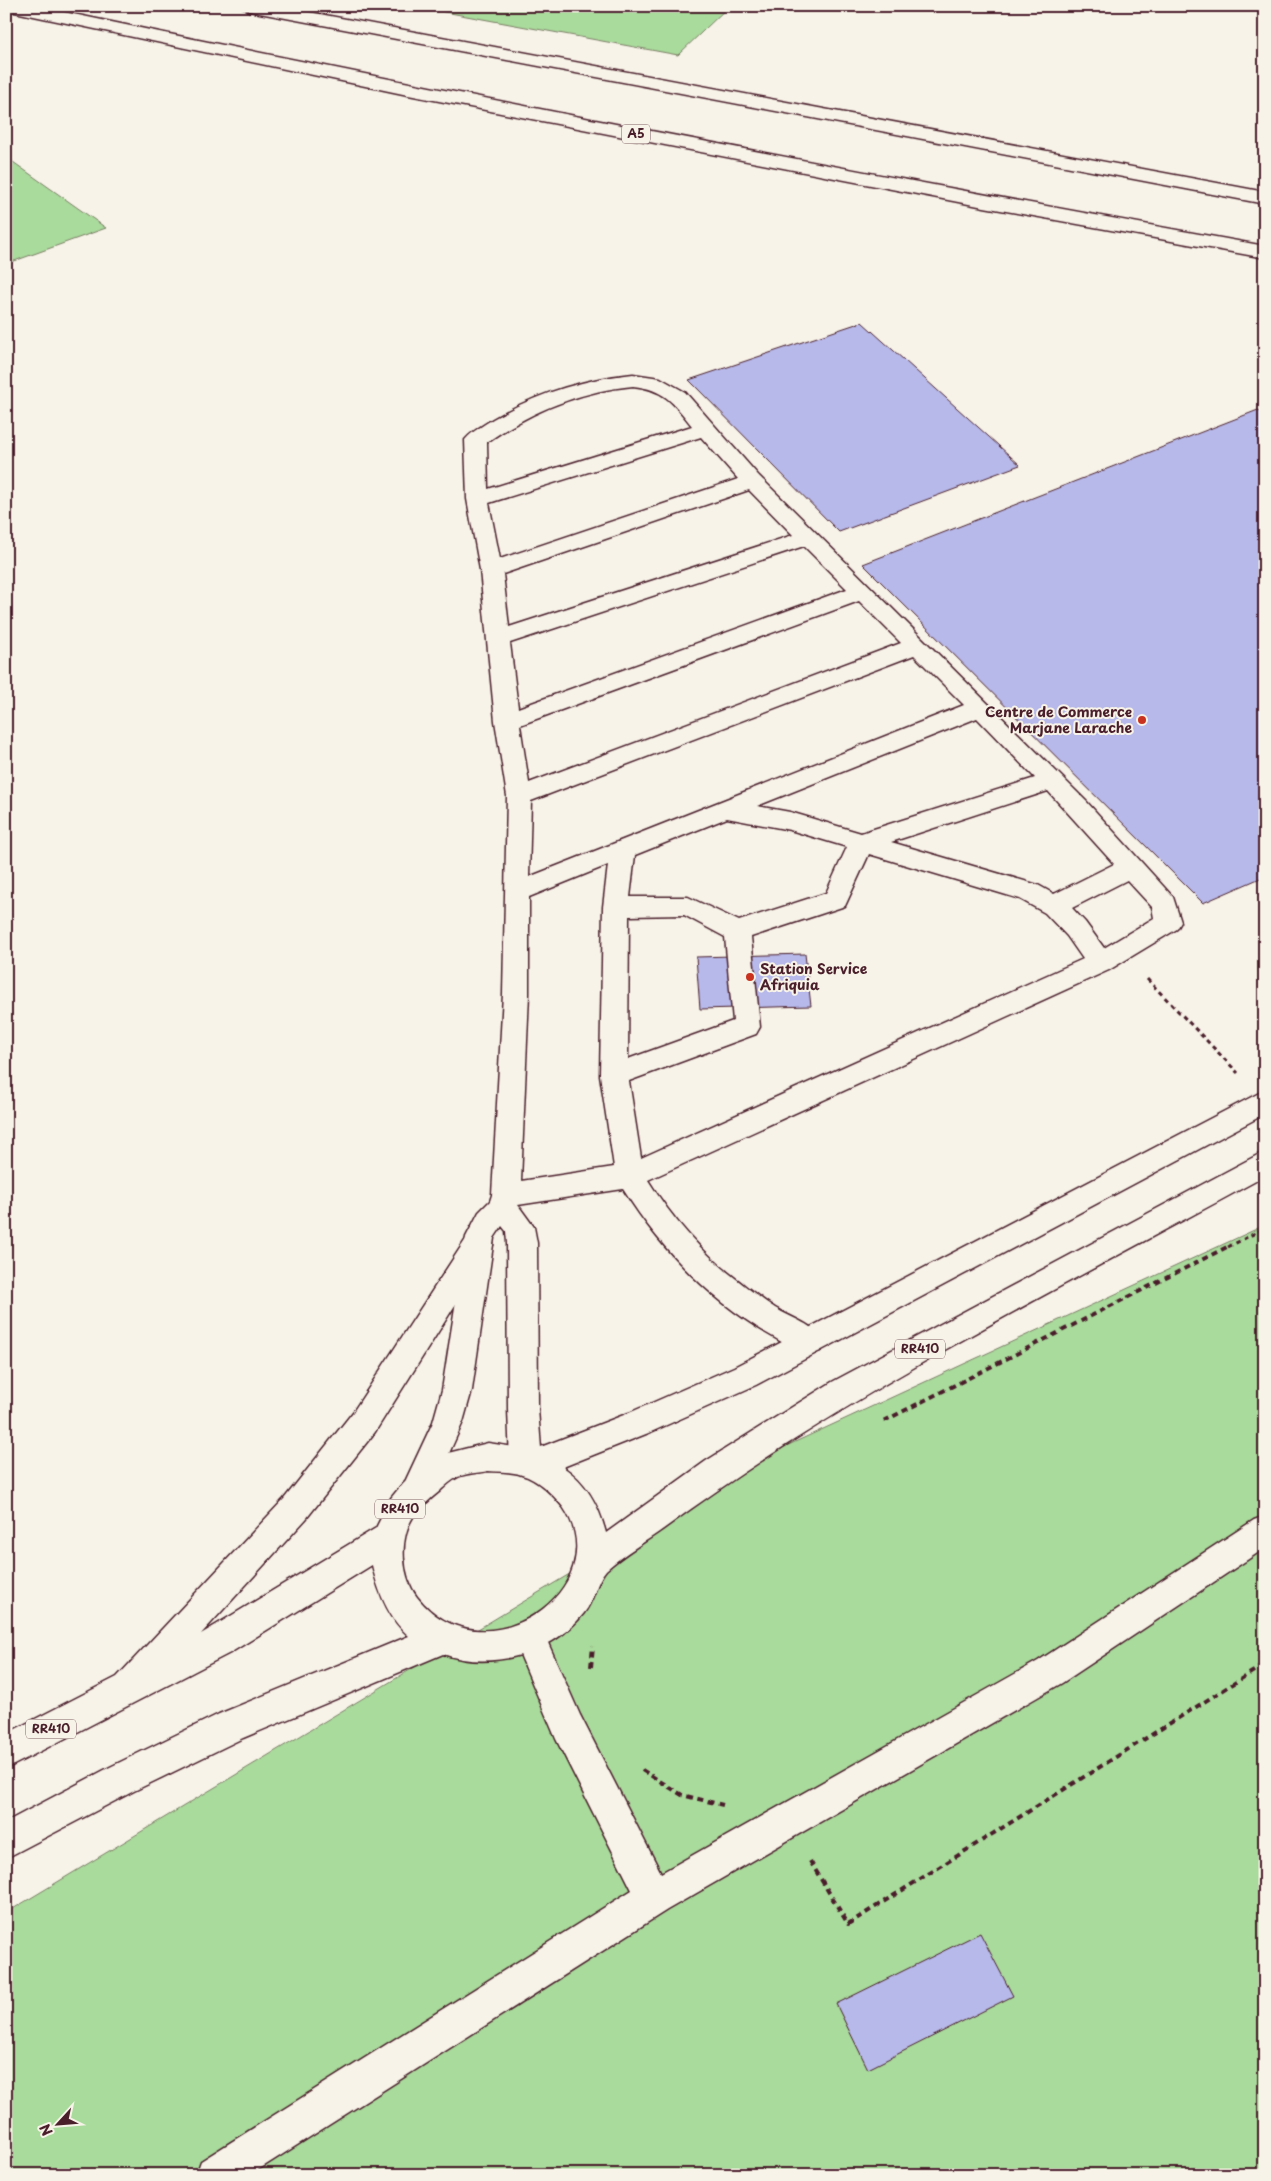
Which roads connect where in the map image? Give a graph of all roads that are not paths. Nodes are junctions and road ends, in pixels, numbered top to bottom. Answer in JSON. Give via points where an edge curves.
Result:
{"nodes":[{"id":1,"x":10,"y":6,"type":"edge"},
{"id":2,"x":248,"y":6,"type":"edge"},
{"id":3,"x":1265,"y":198,"type":"edge"},
{"id":4,"x":1265,"y":252,"type":"edge"},
{"id":5,"x":705,"y":428,"type":"junction"},
{"id":6,"x":753,"y":481,"type":"junction"},
{"id":7,"x":478,"y":499,"type":"junction"},
{"id":8,"x":809,"y":537,"type":"junction"},
{"id":9,"x":491,"y":570,"type":"junction"},
{"id":10,"x":864,"y":591,"type":"junction"},
{"id":11,"x":500,"y":638,"type":"junction"},
{"id":12,"x":918,"y":645,"type":"junction"},
{"id":13,"x":980,"y":708,"type":"junction"},
{"id":14,"x":507,"y":721,"type":"junction"},
{"id":15,"x":1052,"y":781,"type":"junction"},
{"id":16,"x":519,"y":796,"type":"junction"},
{"id":17,"x":724,"y":809,"type":"junction"},
{"id":18,"x":862,"y":842,"type":"junction"},
{"id":19,"x":623,"y":849,"type":"junction"},
{"id":20,"x":1130,"y":867,"type":"junction"},
{"id":21,"x":516,"y":892,"type":"junction"},
{"id":22,"x":616,"y":906,"type":"junction"},
{"id":23,"x":1054,"y":906,"type":"junction"},
{"id":24,"x":737,"y":932,"type":"junction"},
{"id":25,"x":1110,"y":957,"type":"junction"},
{"id":26,"x":614,"y":1075,"type":"junction"},
{"id":27,"x":1265,"y":1101,"type":"edge"},
{"id":28,"x":1265,"y":1162,"type":"edge"},
{"id":29,"x":630,"y":1176,"type":"junction"},
{"id":30,"x":505,"y":1201,"type":"junction"},
{"id":31,"x":478,"y":1245,"type":"junction"},
{"id":32,"x":809,"y":1342,"type":"junction"},
{"id":33,"x":529,"y":1463,"type":"junction"},
{"id":34,"x":419,"y":1486,"type":"junction"},
{"id":35,"x":1265,"y":1530,"type":"edge"},
{"id":36,"x":388,"y":1538,"type":"junction"},
{"id":37,"x":592,"y":1562,"type":"junction"},
{"id":38,"x":442,"y":1638,"type":"junction"},
{"id":39,"x":529,"y":1638,"type":"junction"},
{"id":40,"x":127,"y":1690,"type":"junction"},
{"id":41,"x":6,"y":1752,"type":"edge"},
{"id":42,"x":6,"y":1841,"type":"edge"},
{"id":43,"x":654,"y":1897,"type":"junction"},
{"id":44,"x":215,"y":2175,"type":"edge"}],
"edges":[{"from":1,"to":4,"type":"main road","number":"A5","via":[[403,88]]},
{"from":2,"to":3,"type":"main road"},
{"from":5,"to":6,"type":"main road"},
{"from":5,"to":7,"type":"main road"},
{"from":5,"to":7,"type":"main road","via":[[675,394],[655,382],[610,382],[560,395],[496,424],[476,440]]},
{"from":6,"to":8,"type":"main road"},
{"from":6,"to":9,"type":"main road"},
{"from":7,"to":9,"type":"main road"},
{"from":8,"to":10,"type":"main road"},
{"from":8,"to":11,"type":"main road"},
{"from":9,"to":11,"type":"main road"},
{"from":10,"to":12,"type":"main road"},
{"from":10,"to":14,"type":"main road"},
{"from":11,"to":14,"type":"main road"},
{"from":12,"to":13,"type":"main road"},
{"from":12,"to":16,"type":"main road"},
{"from":13,"to":15,"type":"main road"},
{"from":13,"to":17,"type":"main road"},
{"from":14,"to":16,"type":"main road"},
{"from":15,"to":18,"type":"main road"},
{"from":15,"to":20,"type":"main road"},
{"from":16,"to":21,"type":"main road"},
{"from":17,"to":18,"type":"main road","via":[[790,821]]},
{"from":17,"to":19,"type":"main road"},
{"from":18,"to":23,"type":"main road","via":[[1029,892]]},
{"from":18,"to":24,"type":"main road","via":[[836,899]]},
{"from":19,"to":21,"type":"main road"},
{"from":19,"to":22,"type":"main road"},
{"from":20,"to":23,"type":"main road"},
{"from":20,"to":25,"type":"main road","via":[[1164,904],[1168,922]]},
{"from":21,"to":30,"type":"main road","via":[[516,994]]},
{"from":22,"to":24,"type":"main road","via":[[688,906]]},
{"from":22,"to":26,"type":"main road"},
{"from":23,"to":25,"type":"main road"},
{"from":24,"to":26,"type":"main road","via":[[747,1027]]},
{"from":25,"to":29,"type":"main road"},
{"from":26,"to":29,"type":"main road"},
{"from":27,"to":32,"type":"main road","number":"RR410"},
{"from":28,"to":37,"type":"main road","number":"RR410","via":[[835,1396],[717,1470]]},
{"from":29,"to":30,"type":"main road"},
{"from":29,"to":32,"type":"main road","via":[[654,1214],[697,1262],[763,1316]]},
{"from":30,"to":31,"type":"main road","via":[[489,1220]]},
{"from":30,"to":33,"type":"main road","via":[[520,1227],[522,1243],[523,1409]]},
{"from":31,"to":34,"type":"main road","via":[[457,1390],[448,1422]]},
{"from":31,"to":40,"type":"main road","via":[[364,1422],[295,1509]]},
{"from":32,"to":33,"type":"main road","number":"RR410","via":[[678,1408]]},
{"from":33,"to":34,"type":"main road","number":"RR410","via":[[488,1457],[450,1466]]},
{"from":33,"to":37,"type":"main road","number":"RR410","via":[[560,1480],[580,1503],[591,1531]]},
{"from":34,"to":36,"type":"main road","number":"RR410","via":[[404,1502]]},
{"from":35,"to":43,"type":"main road","via":[[1050,1672]]},
{"from":36,"to":38,"type":"main road","number":"RR410","via":[[387,1568],[397,1596],[416,1621]]},
{"from":36,"to":40,"type":"main road","number":"RR410","via":[[226,1637]]},
{"from":37,"to":39,"type":"main road","number":"RR410","via":[[580,1596],[555,1623]]},
{"from":38,"to":39,"type":"main road","number":"RR410","via":[[470,1646],[500,1646]]},
{"from":38,"to":42,"type":"main road","via":[[231,1726]]},
{"from":39,"to":43,"type":"main road","via":[[568,1727]]},
{"from":40,"to":41,"type":"main road","number":"RR410"},
{"from":43,"to":44,"type":"main road"}]}
